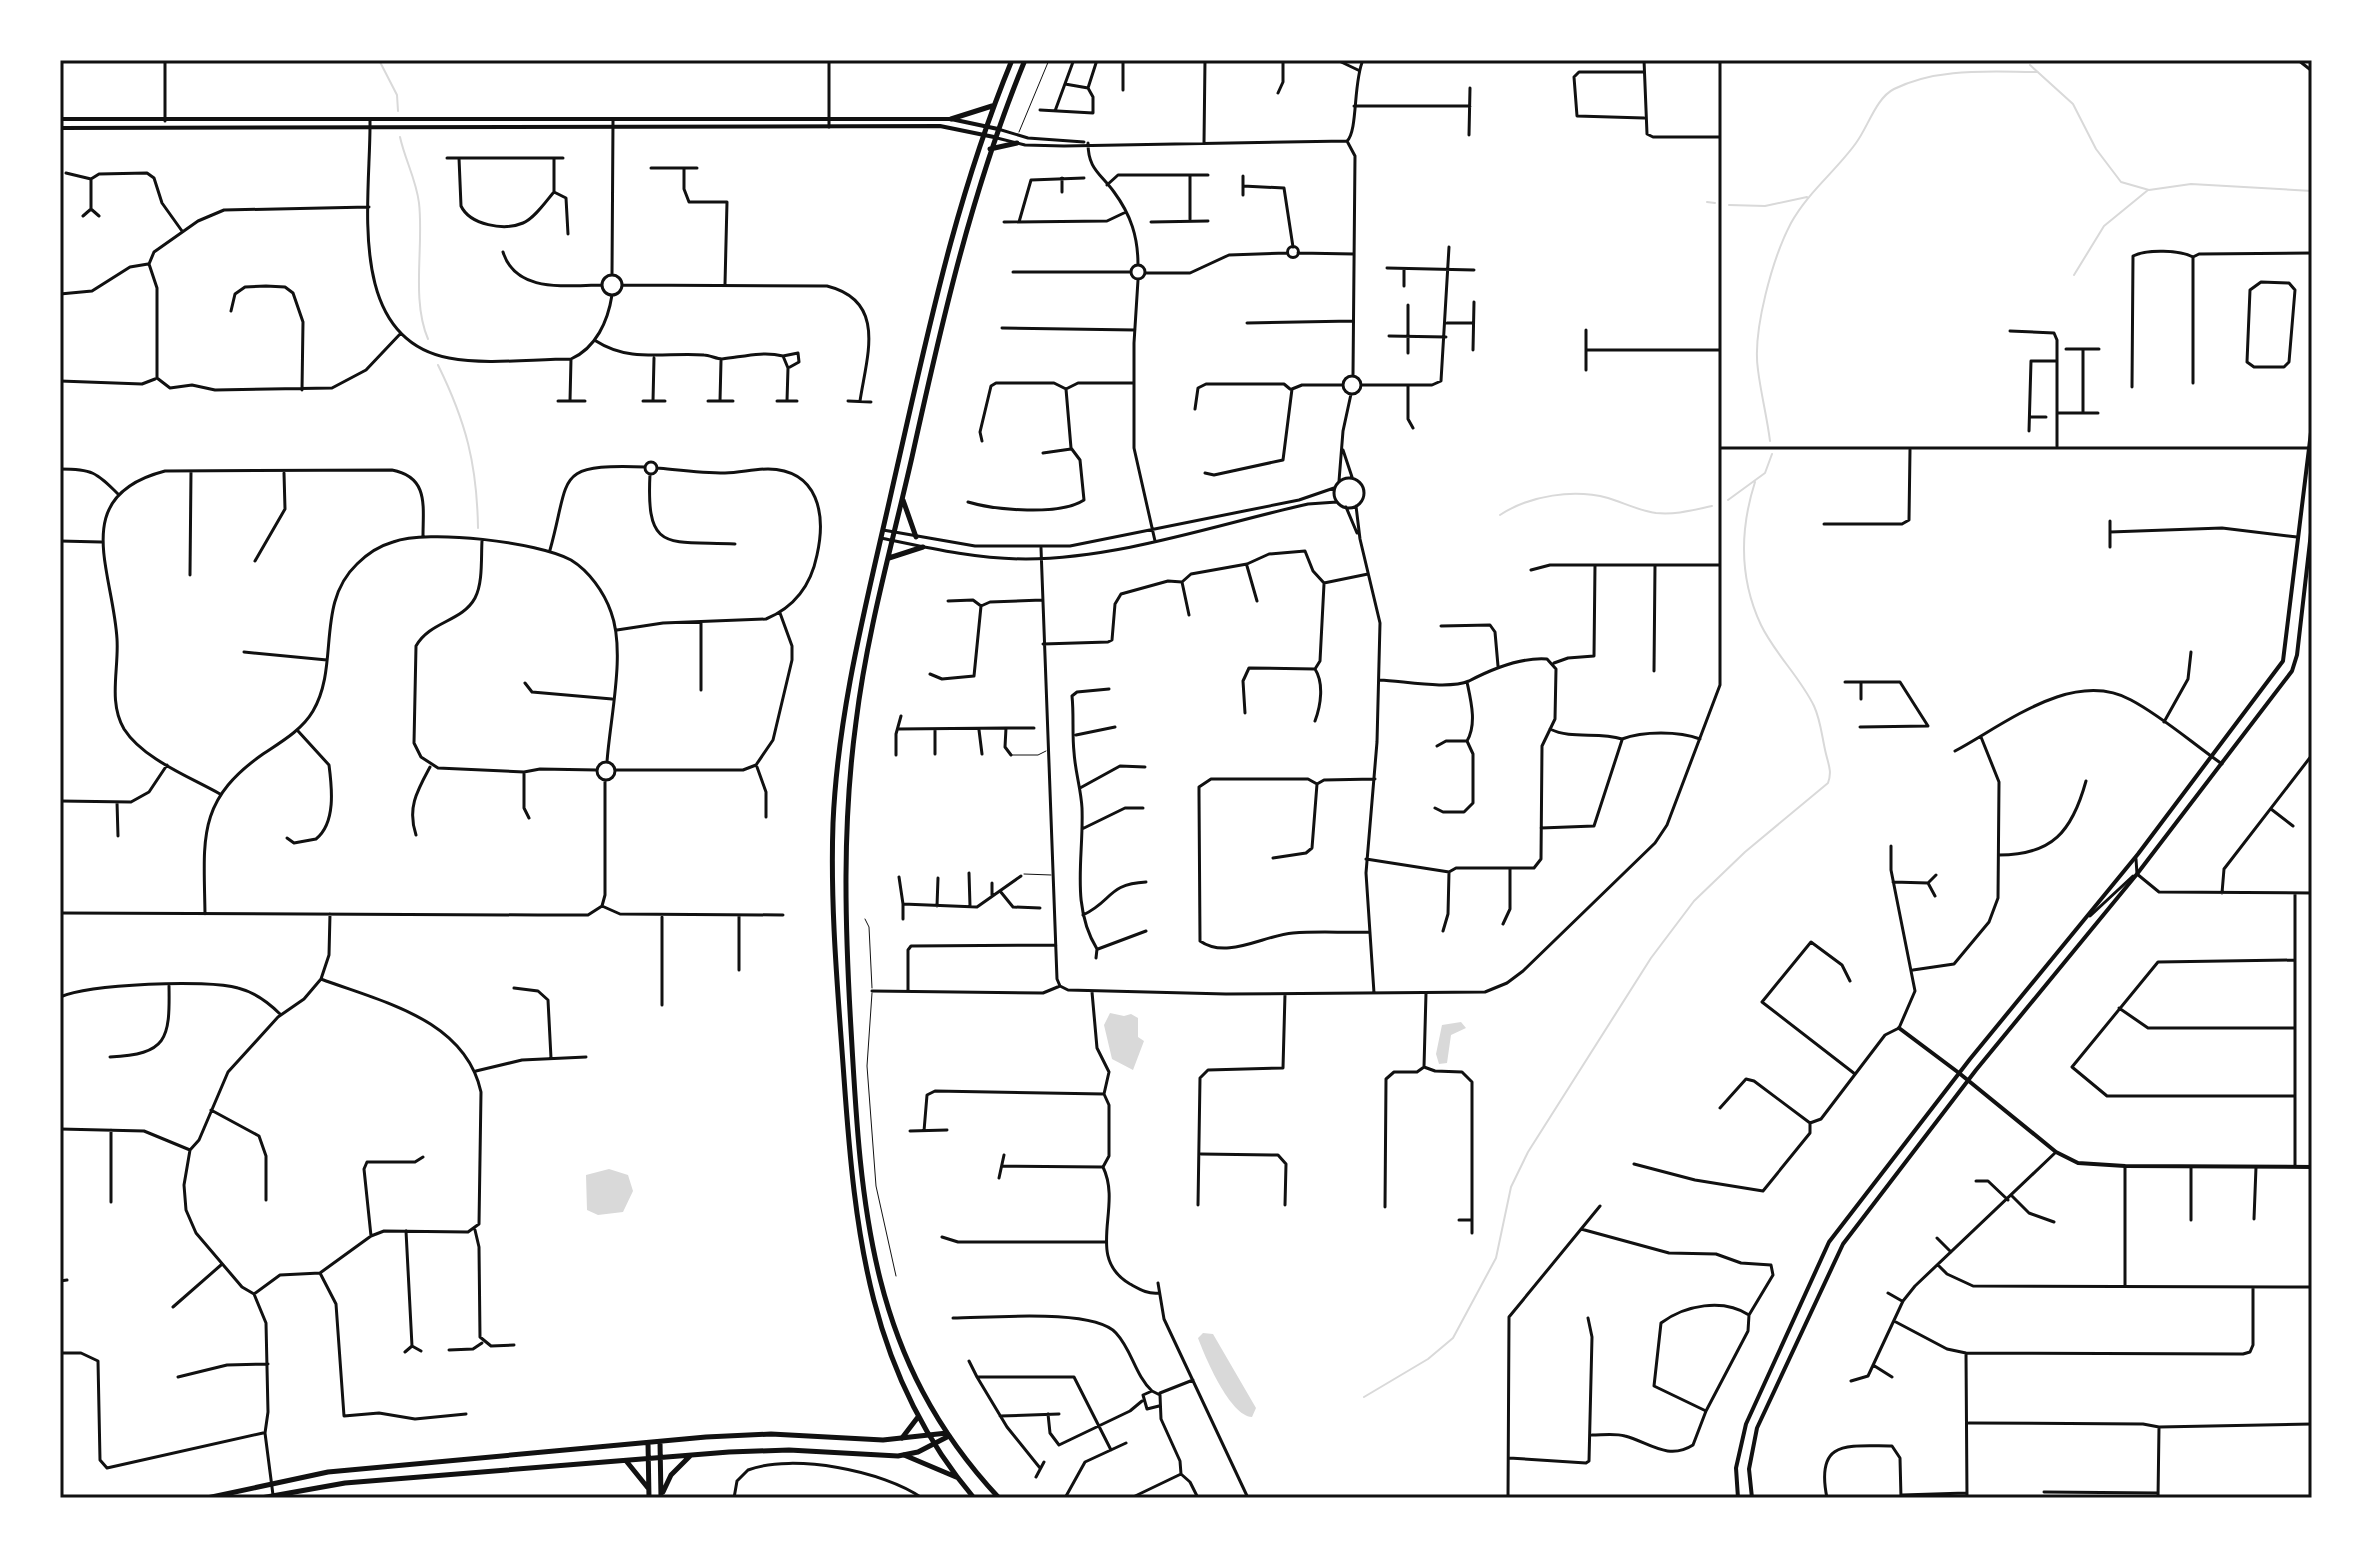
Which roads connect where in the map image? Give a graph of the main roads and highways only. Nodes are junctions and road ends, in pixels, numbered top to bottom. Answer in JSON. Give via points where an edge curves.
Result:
{"nodes":[{"id":1,"x":1012,"y":60,"type":"edge"},
{"id":2,"x":1025,"y":60,"type":"edge"},
{"id":3,"x":993,"y":106,"type":"junction"},
{"id":4,"x":60,"y":119,"type":"edge"},
{"id":5,"x":951,"y":119,"type":"junction"},
{"id":6,"x":370,"y":124,"type":"junction"},
{"id":7,"x":828,"y":124,"type":"junction"},
{"id":8,"x":985,"y":125,"type":"junction"},
{"id":9,"x":60,"y":128,"type":"edge"},
{"id":10,"x":998,"y":129,"type":"junction"},
{"id":11,"x":982,"y":134,"type":"junction"},
{"id":12,"x":994,"y":137,"type":"junction"},
{"id":13,"x":1018,"y":140,"type":"road end"},
{"id":14,"x":989,"y":150,"type":"junction"},
{"id":15,"x":2312,"y":424,"type":"edge"},
{"id":16,"x":2311,"y":448,"type":"edge"},
{"id":17,"x":902,"y":499,"type":"junction"},
{"id":18,"x":2312,"y":524,"type":"edge"},
{"id":19,"x":916,"y":537,"type":"road end"},
{"id":20,"x":2299,"y":537,"type":"junction"},
{"id":21,"x":2311,"y":538,"type":"edge"},
{"id":22,"x":923,"y":547,"type":"road end"},
{"id":23,"x":889,"y":558,"type":"junction"},
{"id":24,"x":1899,"y":1028,"type":"road end"},
{"id":25,"x":1959,"y":1073,"type":"junction"},
{"id":26,"x":1967,"y":1080,"type":"junction"},
{"id":27,"x":2312,"y":1167,"type":"edge"},
{"id":28,"x":918,"y":1416,"type":"junction"},
{"id":29,"x":948,"y":1434,"type":"junction"},
{"id":30,"x":930,"y":1437,"type":"junction"},
{"id":31,"x":902,"y":1438,"type":"junction"},
{"id":32,"x":660,"y":1442,"type":"junction"},
{"id":33,"x":648,"y":1443,"type":"junction"},
{"id":34,"x":935,"y":1443,"type":"junction"},
{"id":35,"x":690,"y":1455,"type":"junction"},
{"id":36,"x":904,"y":1455,"type":"junction"},
{"id":37,"x":661,"y":1458,"type":"junction"},
{"id":38,"x":648,"y":1459,"type":"junction"},
{"id":39,"x":627,"y":1462,"type":"junction"},
{"id":40,"x":957,"y":1477,"type":"junction"},
{"id":41,"x":649,"y":1489,"type":"junction"},
{"id":42,"x":661,"y":1496,"type":"edge"},
{"id":43,"x":207,"y":1498,"type":"edge"},
{"id":44,"x":261,"y":1498,"type":"edge"},
{"id":45,"x":649,"y":1498,"type":"edge"},
{"id":46,"x":974,"y":1498,"type":"edge"},
{"id":47,"x":999,"y":1498,"type":"edge"},
{"id":48,"x":1738,"y":1498,"type":"edge"},
{"id":49,"x":1752,"y":1498,"type":"edge"}],
"edges":[{"from":1,"to":3,"type":"main road"},
{"from":2,"to":10,"type":"main road"},
{"from":3,"to":5,"type":"main road"},
{"from":3,"to":8,"type":"main road"},
{"from":4,"to":6,"type":"main road"},
{"from":5,"to":7,"type":"main road"},
{"from":5,"to":8,"type":"main road"},
{"from":6,"to":7,"type":"main road"},
{"from":6,"to":9,"type":"main road"},
{"from":7,"to":11,"type":"main road","via":[[950,127]]},
{"from":8,"to":10,"type":"main road"},
{"from":8,"to":11,"type":"main road"},
{"from":10,"to":12,"type":"main road"},
{"from":11,"to":12,"type":"main road"},
{"from":11,"to":28,"type":"main road","via":[[951,234],[881,538],[842,726],[833,824],[834,938],[858,1235],[876,1314]]},
{"from":12,"to":14,"type":"main road"},
{"from":13,"to":14,"type":"main road"},
{"from":14,"to":17,"type":"main road","via":[[959,248]]},
{"from":15,"to":16,"type":"main road"},
{"from":16,"to":20,"type":"main road"},
{"from":17,"to":19,"type":"main road"},
{"from":17,"to":23,"type":"main road"},
{"from":18,"to":21,"type":"main road"},
{"from":20,"to":21,"type":"main road"},
{"from":20,"to":25,"type":"main road","via":[[2283,661],[2138,854]]},
{"from":21,"to":26,"type":"main road","via":[[2292,671],[2137,874]]},
{"from":22,"to":23,"type":"main road"},
{"from":23,"to":29,"type":"main road","via":[[860,693],[846,818],[845,919],[859,1168],[884,1299]]},
{"from":24,"to":25,"type":"main road"},
{"from":25,"to":26,"type":"main road"},
{"from":25,"to":48,"type":"main road","via":[[1829,1242],[1746,1424],[1736,1468]]},
{"from":26,"to":27,"type":"main road","via":[[2056,1152],[2078,1163]]},
{"from":26,"to":49,"type":"main road","via":[[1836,1256],[1757,1428],[1749,1469]]},
{"from":28,"to":30,"type":"main road"},
{"from":28,"to":31,"type":"main road"},
{"from":29,"to":30,"type":"main road"},
{"from":29,"to":34,"type":"main road"},
{"from":29,"to":47,"type":"main road"},
{"from":30,"to":31,"type":"main road"},
{"from":30,"to":34,"type":"main road"},
{"from":31,"to":32,"type":"main road","via":[[771,1434]]},
{"from":32,"to":33,"type":"main road"},
{"from":32,"to":37,"type":"main road"},
{"from":33,"to":38,"type":"main road"},
{"from":33,"to":43,"type":"main road","via":[[356,1468]]},
{"from":34,"to":36,"type":"main road"},
{"from":34,"to":40,"type":"main road"},
{"from":35,"to":36,"type":"main road","via":[[777,1450]]},
{"from":35,"to":37,"type":"main road"},
{"from":35,"to":42,"type":"main road"},
{"from":36,"to":40,"type":"main road"},
{"from":37,"to":38,"type":"main road"},
{"from":37,"to":42,"type":"main road"},
{"from":38,"to":39,"type":"main road"},
{"from":38,"to":41,"type":"main road"},
{"from":39,"to":41,"type":"main road"},
{"from":39,"to":44,"type":"main road","via":[[345,1483]]},
{"from":40,"to":46,"type":"main road"},
{"from":41,"to":45,"type":"main road"}]}
